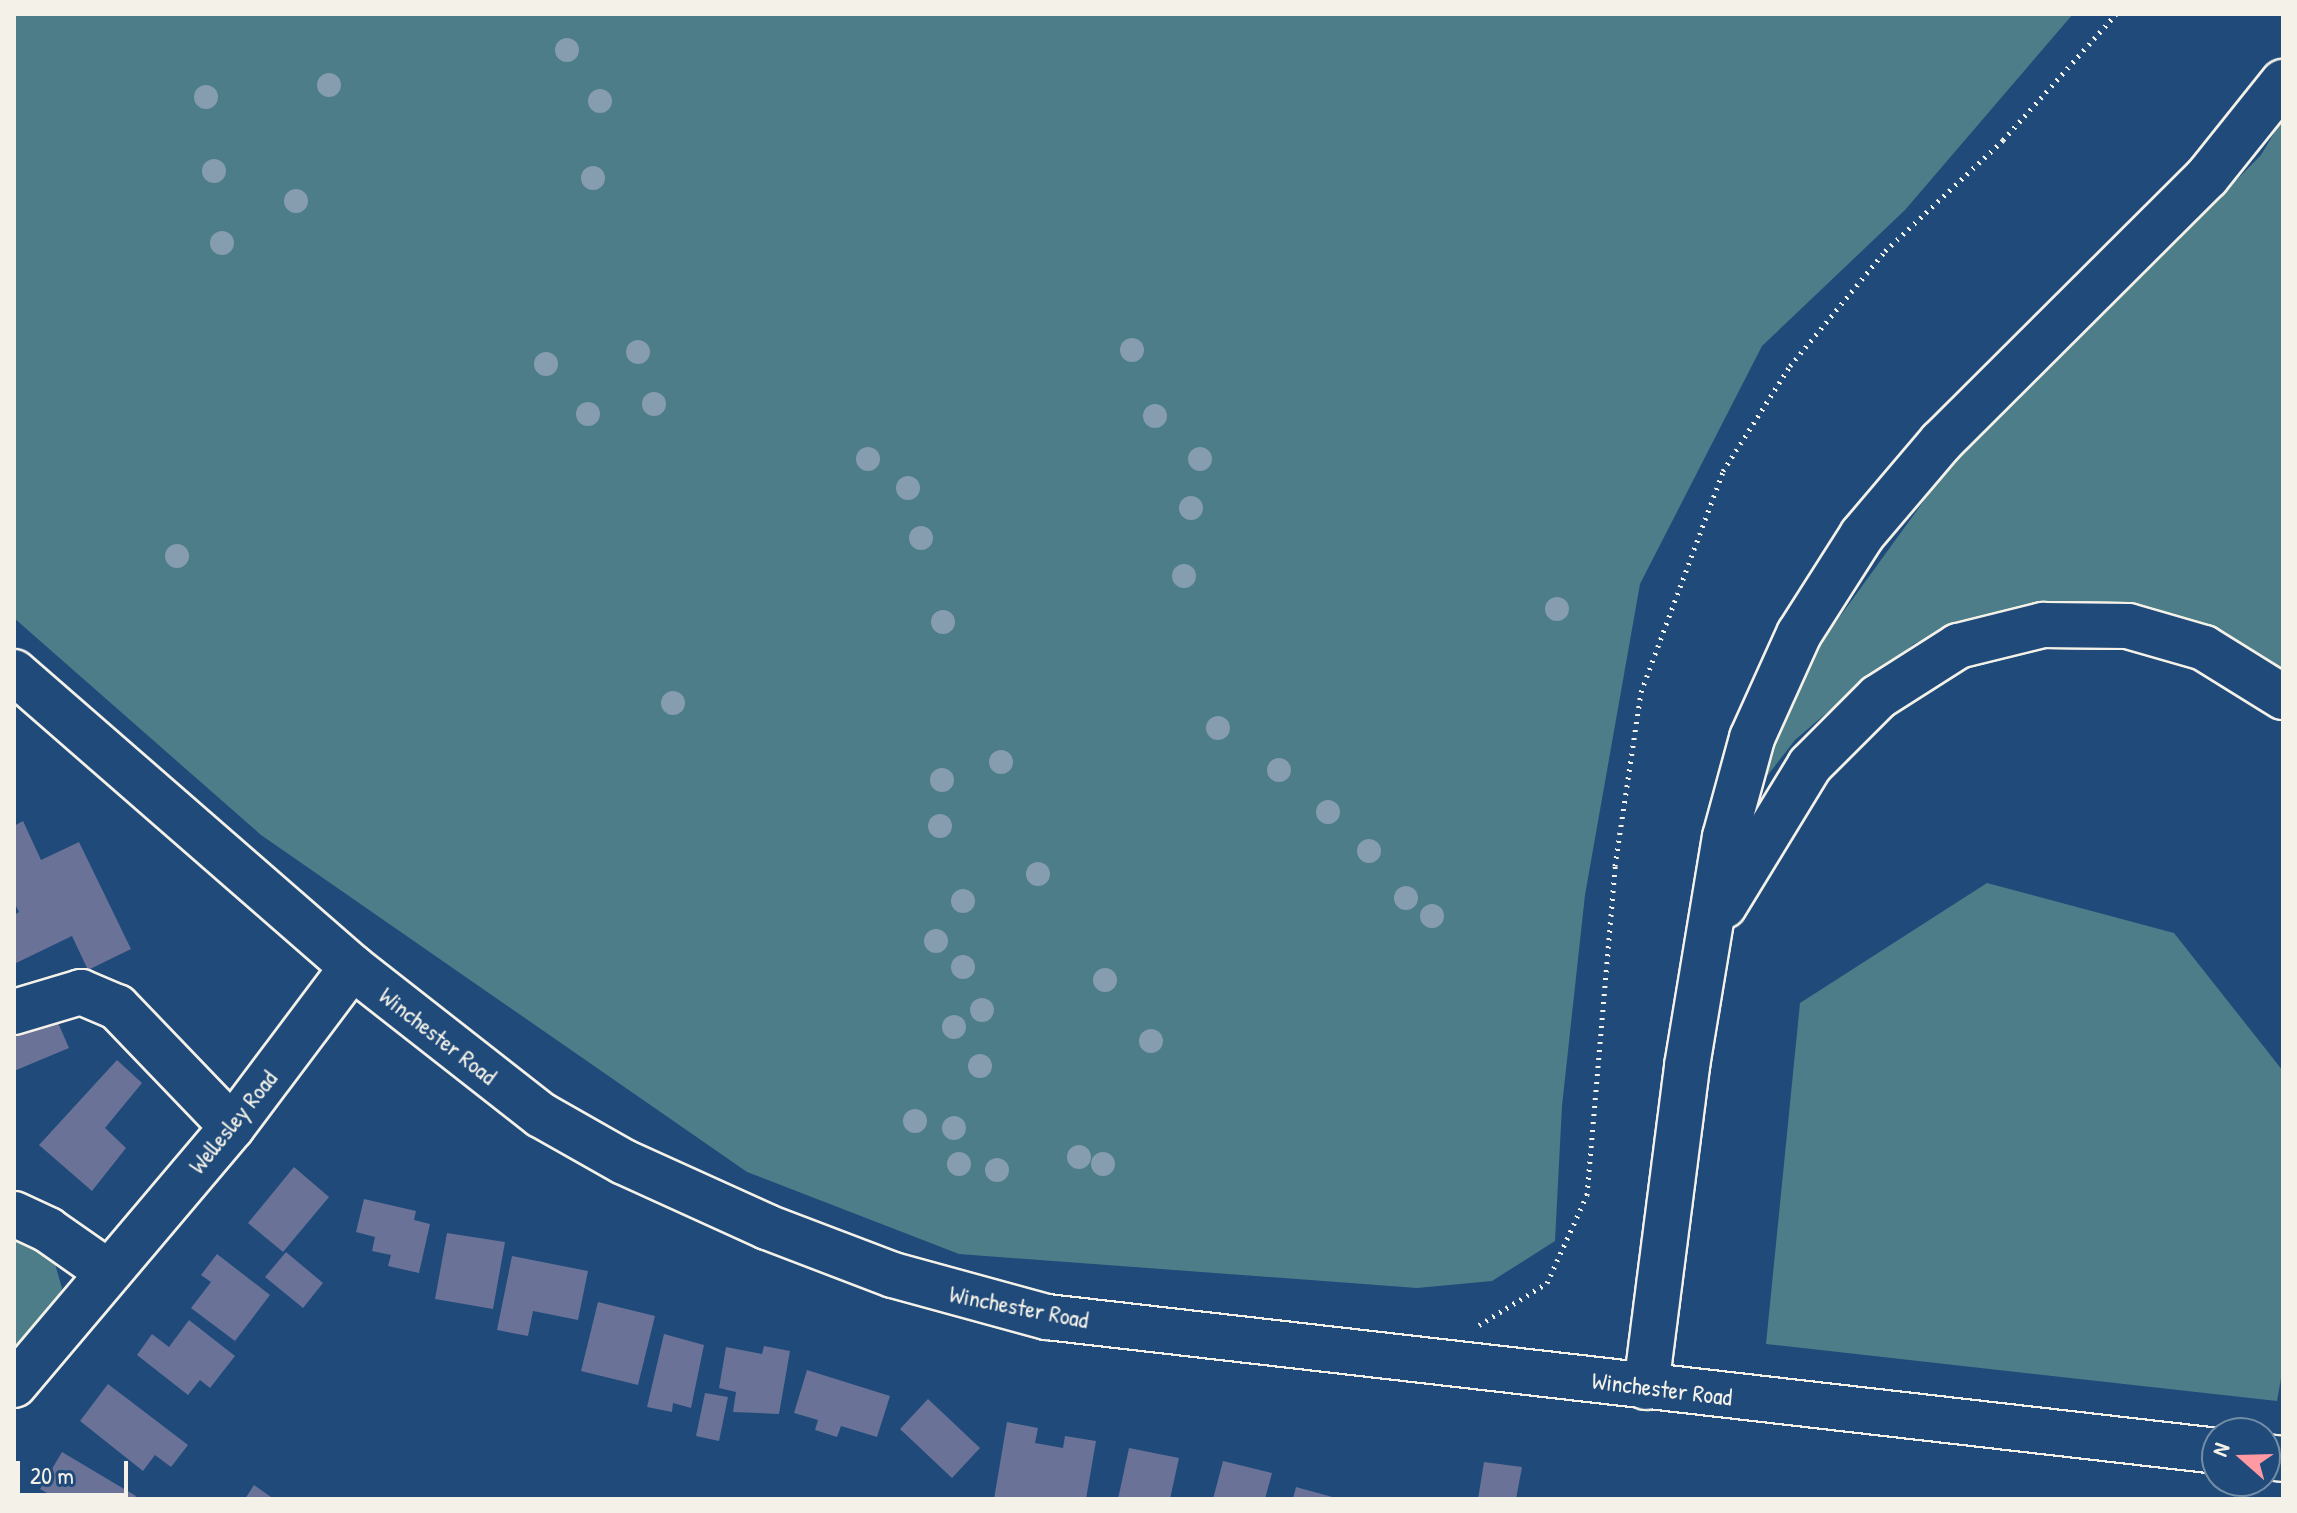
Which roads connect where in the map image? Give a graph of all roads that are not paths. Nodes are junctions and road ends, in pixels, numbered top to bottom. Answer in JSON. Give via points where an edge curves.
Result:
{"nodes":[{"id":1,"x":2283,"y":82,"type":"edge"},
{"id":2,"x":14,"y":672,"type":"edge"},
{"id":3,"x":2283,"y":697,"type":"edge"},
{"id":4,"x":1714,"y":923,"type":"junction"},
{"id":5,"x":352,"y":967,"type":"junction"},
{"id":6,"x":14,"y":1012,"type":"edge"},
{"id":7,"x":232,"y":1127,"type":"junction"},
{"id":8,"x":14,"y":1214,"type":"edge"},
{"id":9,"x":108,"y":1272,"type":"junction"},
{"id":10,"x":14,"y":1385,"type":"edge"},
{"id":11,"x":1646,"y":1387,"type":"junction"},
{"id":12,"x":2201,"y":1449,"type":"edge"}],
"edges":[{"from":1,"to":4,"type":"main road","via":[[2207,177],[1985,395],[1862,535],[1799,634],[1752,738],[1725,837]]},
{"from":2,"to":5,"type":"main road","name":"Winchester Road"},
{"from":3,"to":4,"type":"main road","via":[[2204,648],[2128,626],[2043,625],[1958,646],[1878,697],[1810,765]]},
{"from":4,"to":11,"type":"main road","via":[[1687,1066]]},
{"from":5,"to":7,"type":"main road","name":"Wellesley Road"},
{"from":5,"to":11,"type":"main road","name":"Winchester Road","via":[[444,1043],[578,1138],[824,1251],[947,1294],[1047,1317]]},
{"from":6,"to":7,"type":"main road","via":[[81,992],[117,1007]]},
{"from":7,"to":9,"type":"main road","name":"Wellesley Road"},
{"from":8,"to":9,"type":"main road","via":[[48,1230]]},
{"from":9,"to":10,"type":"main road","name":"Wellesley Road"},
{"from":11,"to":12,"type":"main road","name":"Winchester Road"}]}
